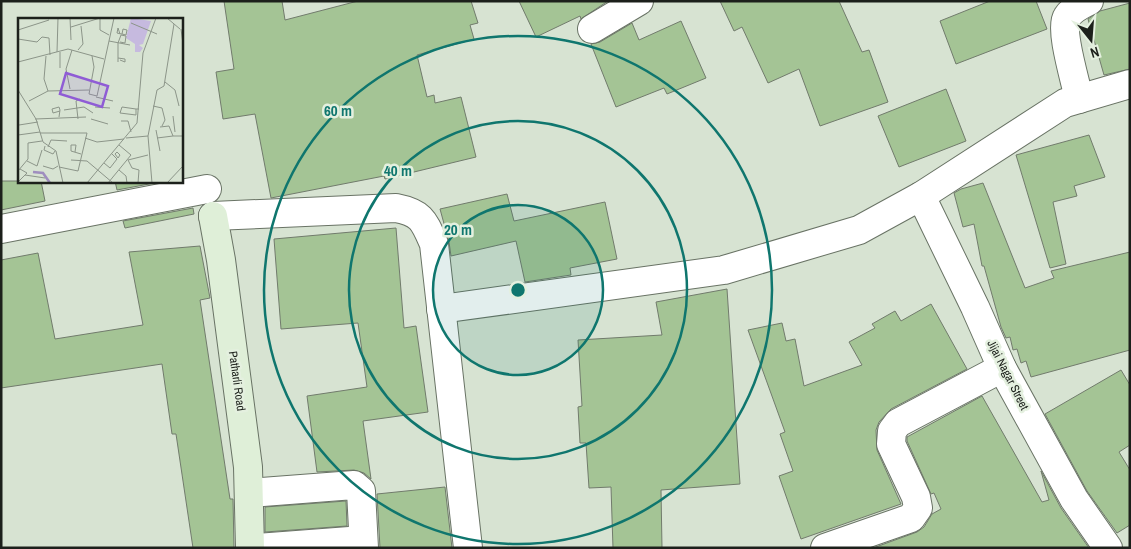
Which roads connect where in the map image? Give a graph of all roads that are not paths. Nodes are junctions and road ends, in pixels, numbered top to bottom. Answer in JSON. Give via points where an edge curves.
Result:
{"nodes":[{"id":1,"x":638,"y":1,"type":"edge"},
{"id":2,"x":1089,"y":1,"type":"edge"},
{"id":3,"x":592,"y":29,"type":"dead end"},
{"id":4,"x":1130,"y":84,"type":"edge"},
{"id":5,"x":1079,"y":99,"type":"junction"},
{"id":6,"x":207,"y":189,"type":"dead end"},
{"id":7,"x":921,"y":196,"type":"junction"},
{"id":8,"x":1,"y":229,"type":"edge"},
{"id":9,"x":441,"y":308,"type":"junction"},
{"id":10,"x":1002,"y":368,"type":"junction"},
{"id":11,"x":249,"y":493,"type":"junction"},
{"id":12,"x":364,"y":544,"type":"edge"},
{"id":13,"x":250,"y":548,"type":"edge"},
{"id":14,"x":256,"y":548,"type":"edge"},
{"id":15,"x":468,"y":548,"type":"edge"},
{"id":16,"x":825,"y":548,"type":"edge"},
{"id":17,"x":1108,"y":548,"type":"edge"}],
"edges":[{"from":1,"to":3,"type":"street"},
{"from":2,"to":5,"type":"street","via":[[1077,6],[1066,18],[1064,31]]},
{"from":4,"to":5,"type":"street"},
{"from":5,"to":7,"type":"street","via":[[1065,103]]},
{"from":6,"to":8,"type":"street"},
{"from":7,"to":9,"type":"street","via":[[860,230],[724,270]]},
{"from":7,"to":10,"type":"street","name":"Jijai Nagar Street"},
{"from":9,"to":11,"type":"street","name":"Patharli Road","via":[[434,244],[424,222],[411,210],[213,216]]},
{"from":9,"to":15,"type":"street"},
{"from":10,"to":16,"type":"street","via":[[898,423],[892,431],[891,444],[916,497],[918,508],[910,518]]},
{"from":10,"to":17,"type":"street","name":"Jijai Nagar Street","via":[[1074,499]]},
{"from":11,"to":12,"type":"street","via":[[354,485],[361,491]]},
{"from":11,"to":13,"type":"street","name":"Patharli Road"},
{"from":12,"to":14,"type":"street"}]}
